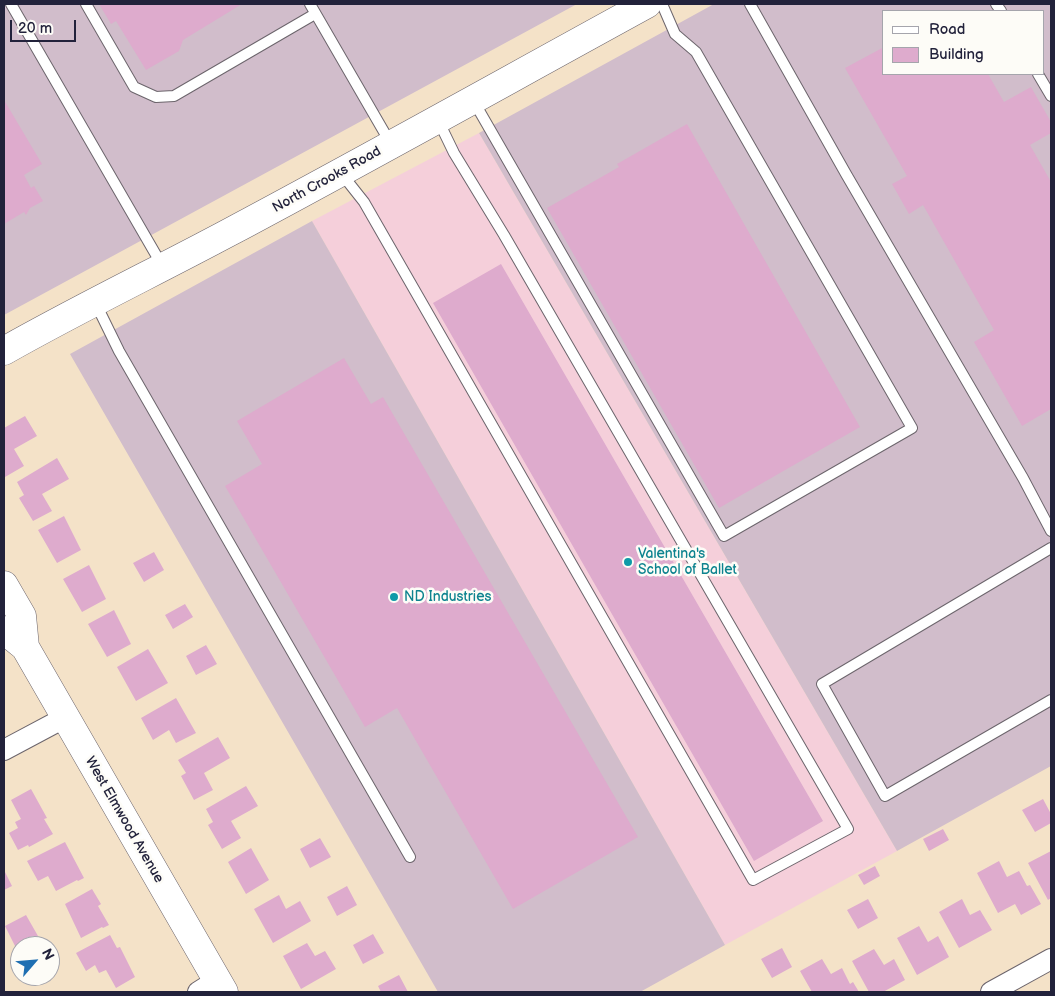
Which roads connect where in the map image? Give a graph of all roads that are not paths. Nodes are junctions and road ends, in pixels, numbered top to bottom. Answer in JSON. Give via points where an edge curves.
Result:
{"nodes":[{"id":1,"x":11,"y":4,"type":"edge"},
{"id":2,"x":86,"y":4,"type":"edge"},
{"id":3,"x":310,"y":4,"type":"edge"},
{"id":4,"x":647,"y":4,"type":"edge"},
{"id":5,"x":662,"y":4,"type":"edge"},
{"id":6,"x":750,"y":4,"type":"edge"},
{"id":7,"x":316,"y":14,"type":"junction"},
{"id":8,"x":1039,"y":75,"type":"edge"},
{"id":9,"x":1051,"y":96,"type":"edge"},
{"id":10,"x":473,"y":100,"type":"junction"},
{"id":11,"x":438,"y":119,"type":"junction"},
{"id":12,"x":391,"y":144,"type":"junction"},
{"id":13,"x":341,"y":172,"type":"junction"},
{"id":14,"x":163,"y":268,"type":"junction"},
{"id":15,"x":94,"y":301,"type":"junction"},
{"id":16,"x":4,"y":351,"type":"edge"},
{"id":17,"x":1051,"y":531,"type":"edge"},
{"id":18,"x":1051,"y":548,"type":"edge"},
{"id":19,"x":4,"y":584,"type":"edge"},
{"id":20,"x":4,"y":630,"type":"edge"},
{"id":21,"x":25,"y":647,"type":"junction"},
{"id":22,"x":1051,"y":700,"type":"edge"},
{"id":23,"x":66,"y":717,"type":"junction"},
{"id":24,"x":4,"y":750,"type":"edge"},
{"id":25,"x":410,"y":857,"type":"dead end"},
{"id":26,"x":1051,"y":960,"type":"edge"},
{"id":27,"x":213,"y":988,"type":"edge"},
{"id":28,"x":992,"y":992,"type":"edge"}],
"edges":[{"from":1,"to":14,"type":"lane"},
{"from":2,"to":7,"type":"lane","via":[[134,87],[156,97],[174,96]]},
{"from":3,"to":7,"type":"lane"},
{"from":4,"to":10,"type":"main road","name":"North Crooks Road"},
{"from":5,"to":10,"type":"lane","via":[[675,34],[696,52],[912,428],[724,536]]},
{"from":6,"to":17,"type":"lane"},
{"from":7,"to":12,"type":"lane"},
{"from":8,"to":9,"type":"lane"},
{"from":10,"to":11,"type":"main road","name":"North Crooks Road"},
{"from":11,"to":12,"type":"main road","name":"North Crooks Road"},
{"from":11,"to":13,"type":"lane","via":[[454,153],[848,828],[753,880],[364,202]]},
{"from":12,"to":13,"type":"main road","name":"North Crooks Road"},
{"from":13,"to":14,"type":"main road","name":"North Crooks Road"},
{"from":14,"to":15,"type":"main road","name":"North Crooks Road"},
{"from":15,"to":16,"type":"main road","name":"North Crooks Road"},
{"from":15,"to":25,"type":"lane","via":[[119,351]]},
{"from":18,"to":22,"type":"lane","via":[[822,684],[885,796]]},
{"from":19,"to":21,"type":"main road","name":"West Elmwood Avenue","via":[[22,616]]},
{"from":20,"to":21,"type":"main road","name":"West Elmwood Avenue"},
{"from":21,"to":23,"type":"main road","name":"West Elmwood Avenue"},
{"from":23,"to":24,"type":"street"},
{"from":23,"to":27,"type":"main road","name":"West Elmwood Avenue"},
{"from":26,"to":28,"type":"street"}]}
